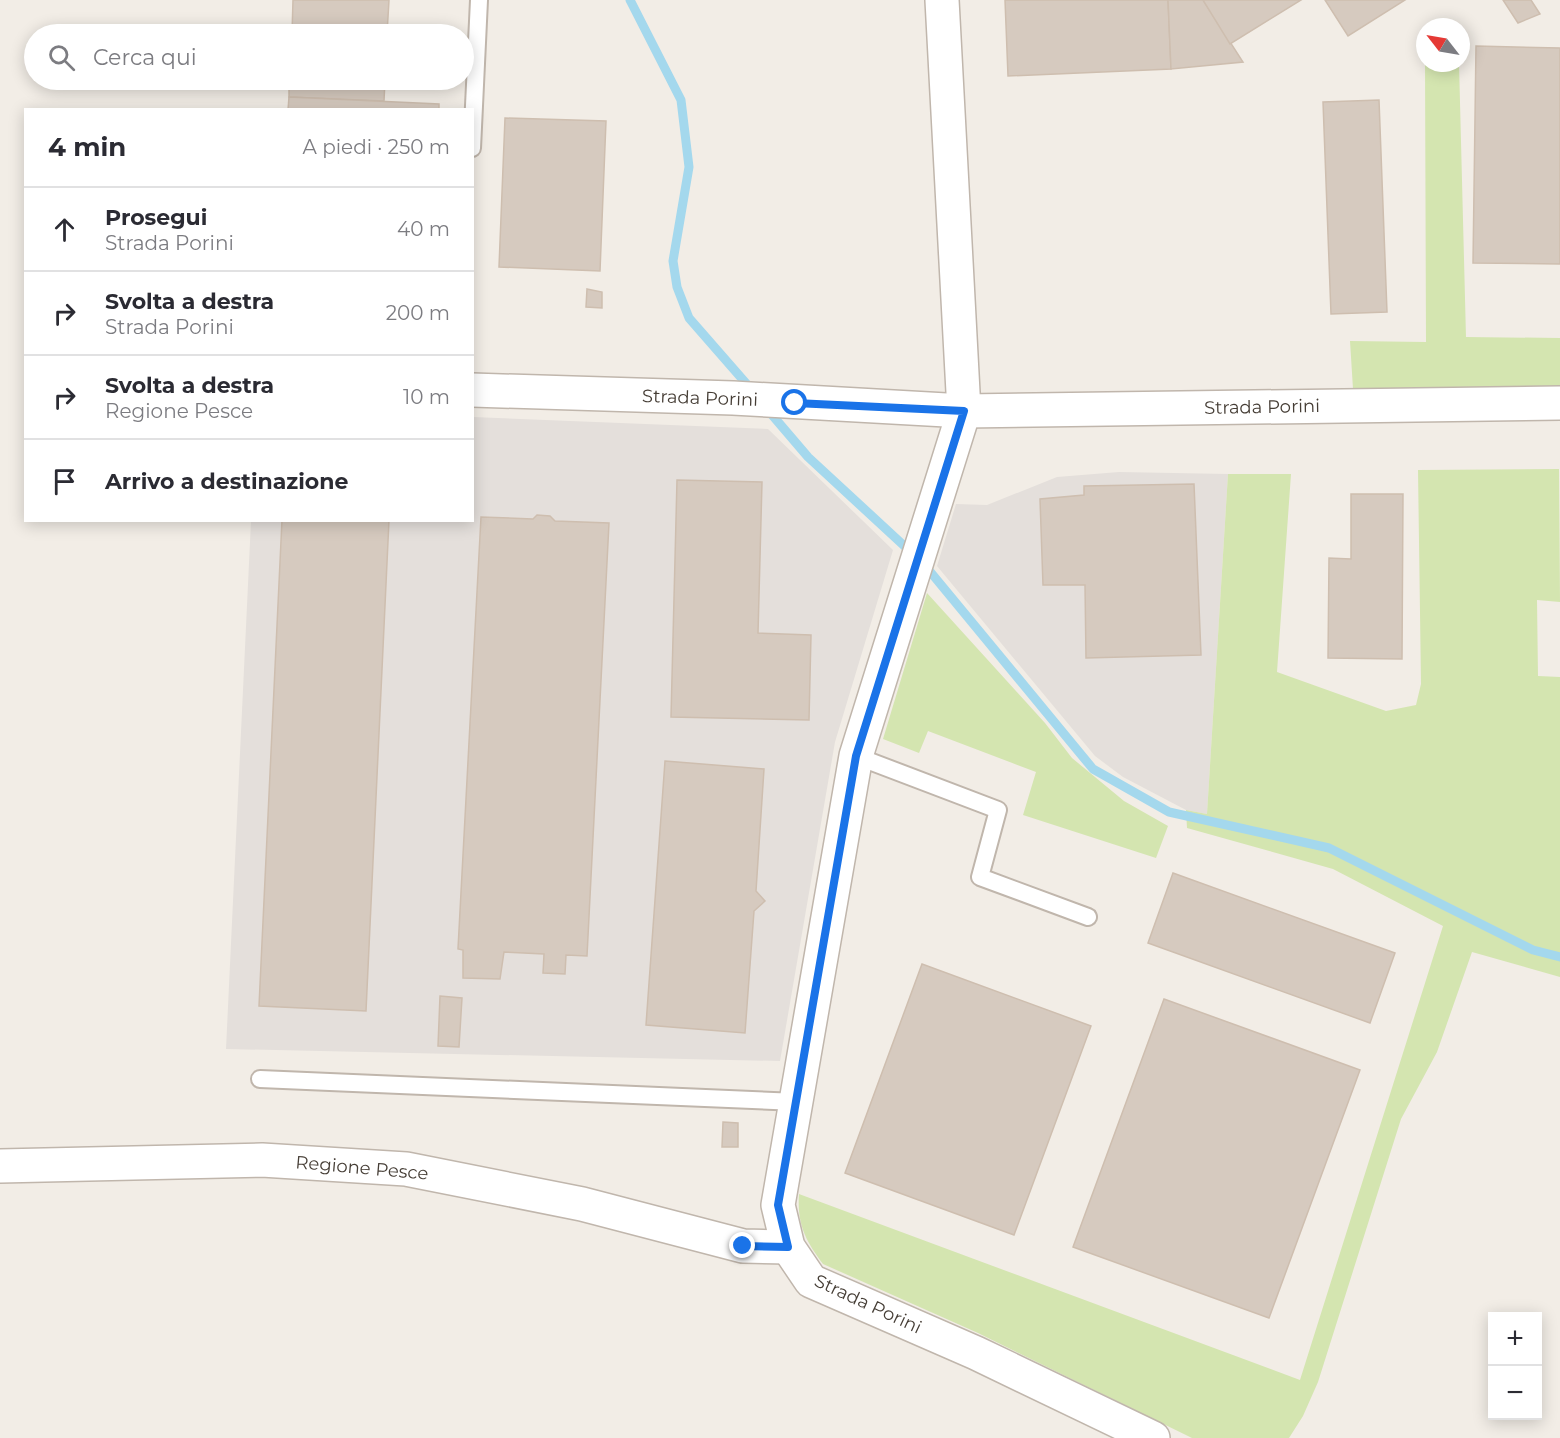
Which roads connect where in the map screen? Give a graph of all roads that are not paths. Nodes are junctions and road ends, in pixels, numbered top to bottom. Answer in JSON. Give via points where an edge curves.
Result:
{"nodes":[{"id":1,"x":480,"y":0,"type":"edge"},
{"id":2,"x":942,"y":0,"type":"edge"},
{"id":3,"x":474,"y":111,"type":"edge"},
{"id":4,"x":474,"y":390,"type":"edge"},
{"id":5,"x":1560,"y":402,"type":"edge"},
{"id":6,"x":964,"y":411,"type":"junction"},
{"id":7,"x":856,"y":756,"type":"junction"},
{"id":8,"x":1088,"y":916,"type":"dead end"},
{"id":9,"x":260,"y":1079,"type":"dead end"},
{"id":10,"x":797,"y":1102,"type":"junction"},
{"id":11,"x":0,"y":1166,"type":"edge"},
{"id":12,"x":788,"y":1247,"type":"junction"},
{"id":13,"x":1153,"y":1438,"type":"edge"}],
"edges":[{"from":1,"to":3,"type":"lane"},
{"from":2,"to":6,"type":"street","name":"Strada Porini"},
{"from":4,"to":6,"type":"street","name":"Strada Porini","via":[[733,398]]},
{"from":5,"to":6,"type":"street","name":"Strada Porini"},
{"from":6,"to":7,"type":"street","name":"Strada Porini"},
{"from":7,"to":8,"type":"lane","via":[[998,810],[980,877]]},
{"from":7,"to":10,"type":"street","name":"Strada Porini"},
{"from":9,"to":10,"type":"lane"},
{"from":10,"to":12,"type":"street","name":"Strada Porini","via":[[778,1205]]},
{"from":11,"to":12,"type":"street","name":"Regione Pesce","via":[[262,1160],[406,1169],[582,1204],[743,1246]]},
{"from":12,"to":13,"type":"street","name":"Strada Porini","via":[[811,1281],[976,1353]]}]}
